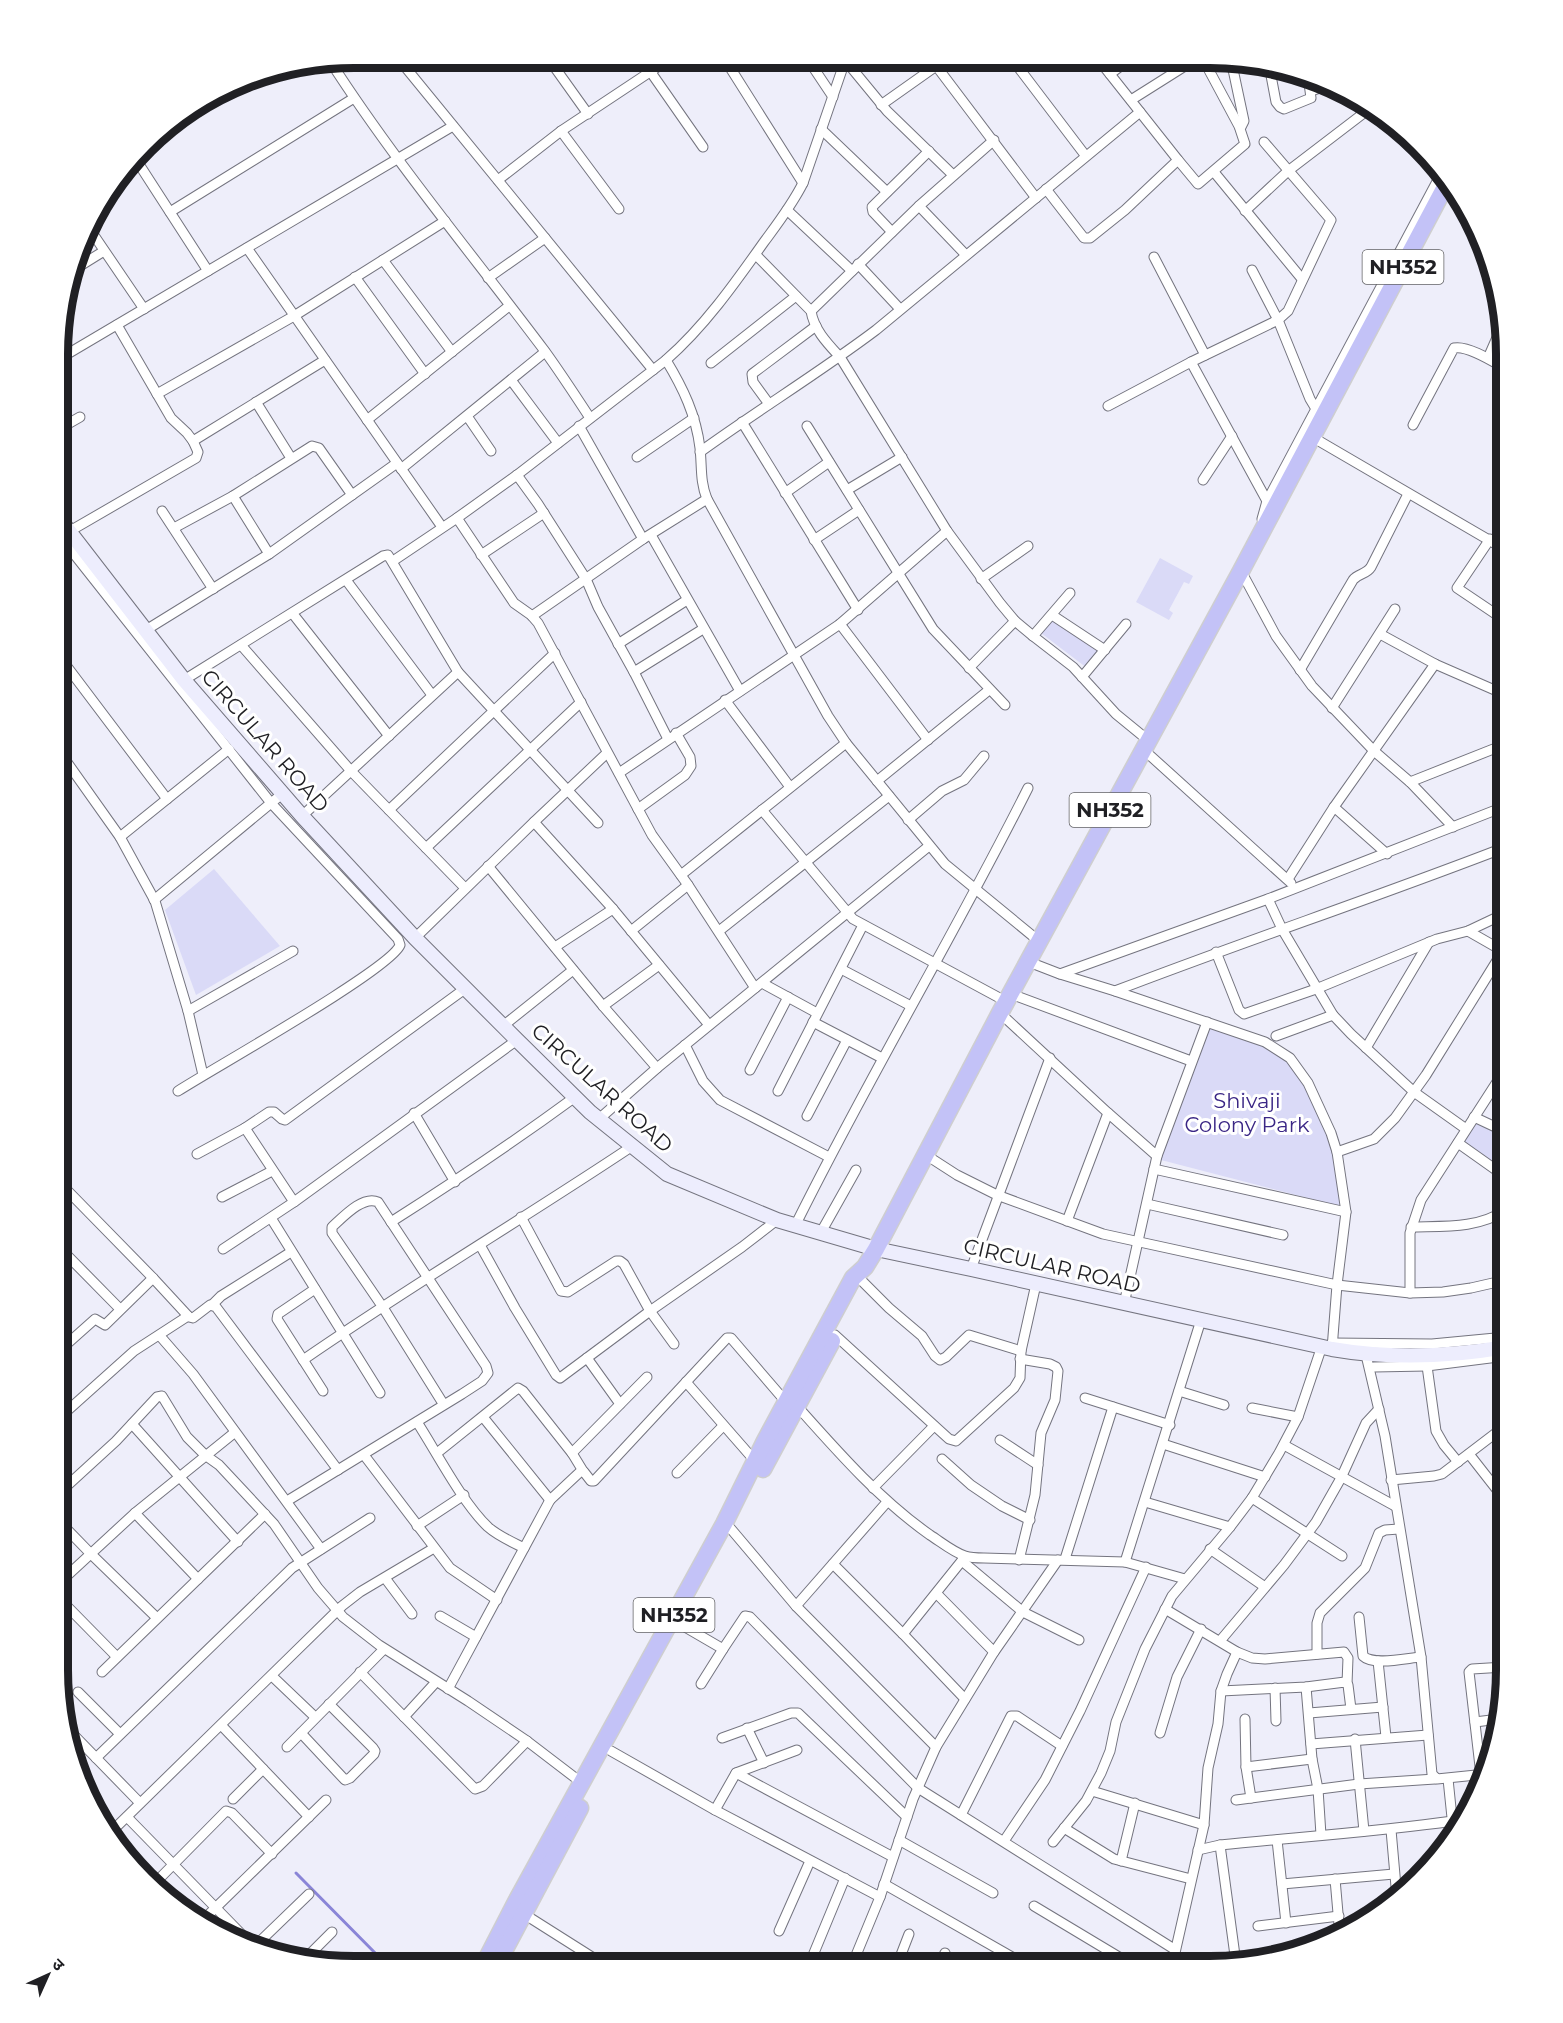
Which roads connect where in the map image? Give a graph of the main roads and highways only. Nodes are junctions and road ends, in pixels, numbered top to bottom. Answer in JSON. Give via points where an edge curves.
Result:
{"nodes":[{"id":1,"x":1444,"y":190,"type":"edge"},
{"id":2,"x":69,"y":539,"type":"edge"},
{"id":3,"x":876,"y":1249,"type":"junction"},
{"id":4,"x":864,"y":1274,"type":"junction"},
{"id":5,"x":1496,"y":1349,"type":"edge"},
{"id":6,"x":791,"y":1404,"type":"junction"},
{"id":7,"x":727,"y":1526,"type":"junction"},
{"id":8,"x":523,"y":1907,"type":"junction"},
{"id":9,"x":489,"y":1956,"type":"edge"},
{"id":10,"x":501,"y":1956,"type":"edge"}],
"edges":[{"from":1,"to":3,"type":"highway","number":"NH352"},
{"from":2,"to":3,"type":"main road","name":"CIRCULAR ROAD","via":[[146,630],[276,798],[302,816],[415,938],[599,1119],[677,1179],[777,1220]]},
{"from":3,"to":4,"type":"highway","number":"NH352"},
{"from":3,"to":5,"type":"main road","name":"CIRCULAR ROAD","via":[[1374,1358]]},
{"from":4,"to":6,"type":"highway","number":"NH352","via":[[835,1335]]},
{"from":4,"to":6,"type":"highway","number":"NH352","via":[[853,1278]]},
{"from":6,"to":7,"type":"highway","number":"NH352"},
{"from":6,"to":7,"type":"highway","number":"NH352","via":[[755,1461]]},
{"from":7,"to":8,"type":"highway","number":"NH352","via":[[680,1624]]},
{"from":7,"to":8,"type":"highway","number":"NH352","via":[[582,1782]]},
{"from":8,"to":9,"type":"highway","number":"NH352"},
{"from":8,"to":10,"type":"highway","number":"NH352"}]}
